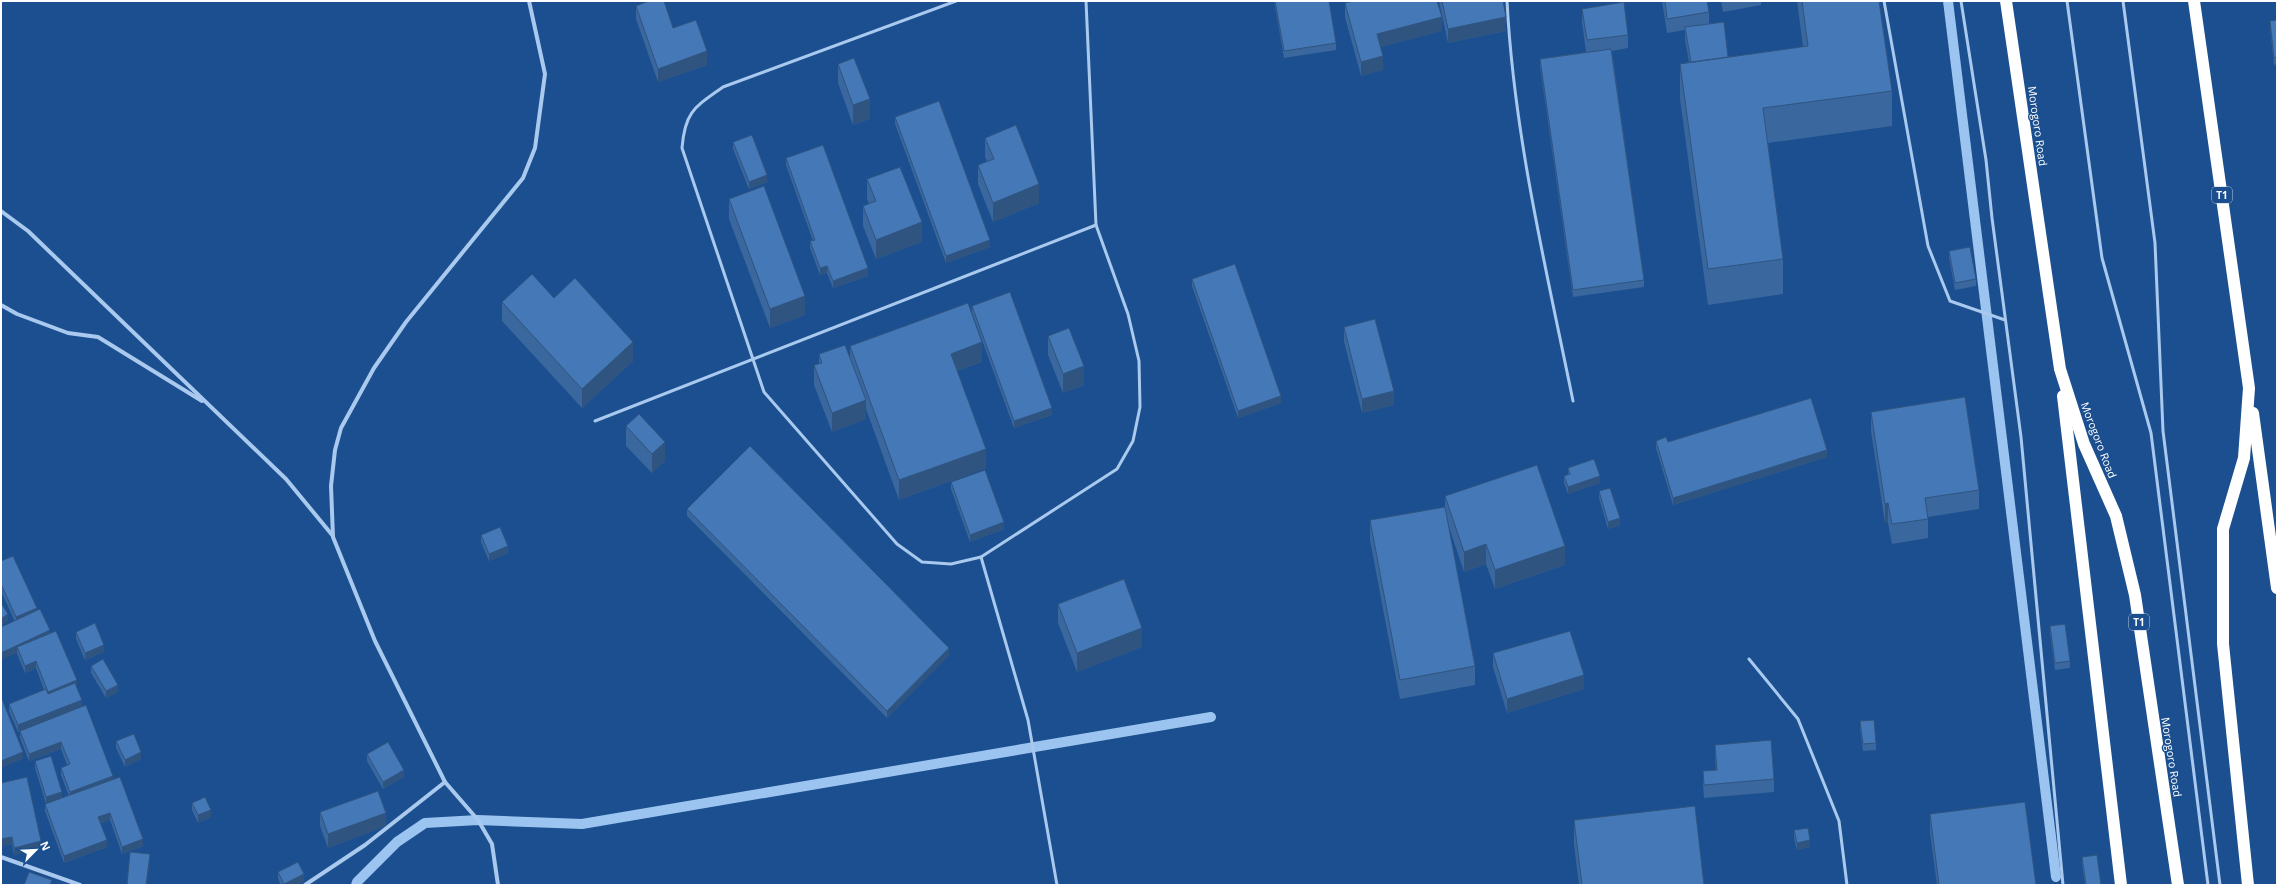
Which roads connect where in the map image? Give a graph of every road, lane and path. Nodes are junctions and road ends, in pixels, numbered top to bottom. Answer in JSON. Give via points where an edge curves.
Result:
{"nodes":[{"id":1,"x":529,"y":1,"type":"edge"},
{"id":2,"x":956,"y":1,"type":"edge"},
{"id":3,"x":1086,"y":1,"type":"edge"},
{"id":4,"x":1507,"y":1,"type":"edge"},
{"id":5,"x":1884,"y":1,"type":"edge"},
{"id":6,"x":1961,"y":1,"type":"edge"},
{"id":7,"x":2006,"y":1,"type":"edge"},
{"id":8,"x":2067,"y":1,"type":"edge"},
{"id":9,"x":2123,"y":1,"type":"edge"},
{"id":10,"x":2194,"y":1,"type":"edge"},
{"id":11,"x":1,"y":211,"type":"edge"},
{"id":12,"x":1096,"y":225,"type":"junction"},
{"id":13,"x":1,"y":305,"type":"edge"},
{"id":14,"x":2005,"y":320,"type":"junction"},
{"id":15,"x":753,"y":359,"type":"junction"},
{"id":16,"x":2060,"y":369,"type":"junction"},
{"id":17,"x":2249,"y":388,"type":"junction"},
{"id":18,"x":1573,"y":401,"type":"dead end"},
{"id":19,"x":209,"y":405,"type":"junction"},
{"id":20,"x":595,"y":421,"type":"dead end"},
{"id":21,"x":333,"y":537,"type":"junction"},
{"id":22,"x":981,"y":557,"type":"junction"},
{"id":23,"x":2277,"y":588,"type":"edge"},
{"id":24,"x":1749,"y":659,"type":"dead end"},
{"id":25,"x":445,"y":782,"type":"junction"},
{"id":26,"x":1,"y":857,"type":"edge"},
{"id":27,"x":80,"y":885,"type":"edge"},
{"id":28,"x":305,"y":885,"type":"edge"},
{"id":29,"x":498,"y":885,"type":"edge"},
{"id":30,"x":1058,"y":885,"type":"edge"},
{"id":31,"x":1847,"y":885,"type":"edge"},
{"id":32,"x":2063,"y":885,"type":"edge"},
{"id":33,"x":2121,"y":885,"type":"edge"},
{"id":34,"x":2178,"y":885,"type":"edge"},
{"id":35,"x":2208,"y":885,"type":"edge"},
{"id":36,"x":2220,"y":885,"type":"edge"},
{"id":37,"x":2248,"y":885,"type":"edge"}],
"edges":[{"from":1,"to":21,"type":"street","via":[[544,74],[535,148],[523,178],[406,322],[374,368],[341,428],[335,450],[332,486]]},
{"from":2,"to":15,"type":"lane","via":[[723,88],[694,108],[684,126],[682,148]]},
{"from":3,"to":12,"type":"lane"},
{"from":4,"to":18,"type":"lane","via":[[1510,54],[1523,150]]},
{"from":5,"to":14,"type":"lane","via":[[1928,246],[1950,301]]},
{"from":6,"to":14,"type":"lane","via":[[1986,160]]},
{"from":7,"to":16,"type":"highway","name":"Morogoro Road","number":"T1"},
{"from":8,"to":35,"type":"lane","name":"Morogoro Road","via":[[2102,258],[2152,433]]},
{"from":9,"to":36,"type":"lane","via":[[2155,243],[2163,431]]},
{"from":10,"to":17,"type":"highway","number":"T1"},
{"from":11,"to":19,"type":"street","via":[[28,231]]},
{"from":12,"to":15,"type":"lane"},
{"from":12,"to":22,"type":"lane","via":[[1128,314],[1139,361],[1140,407],[1133,441],[1117,469]]},
{"from":13,"to":19,"type":"street","via":[[17,314],[68,333],[98,337]]},
{"from":14,"to":32,"type":"lane","via":[[2021,437]]},
{"from":15,"to":20,"type":"lane"},
{"from":15,"to":22,"type":"lane","via":[[764,392],[897,544],[922,562],[951,564]]},
{"from":16,"to":33,"type":"highway","number":"T1"},
{"from":16,"to":34,"type":"highway","name":"Morogoro Road","number":"T1","via":[[2084,444],[2116,516],[2135,595]]},
{"from":17,"to":23,"type":"highway","number":"T1"},
{"from":17,"to":37,"type":"highway","number":"T1","via":[[2244,458],[2223,529],[2223,644]]},
{"from":19,"to":21,"type":"street","via":[[286,479]]},
{"from":21,"to":25,"type":"street","via":[[375,641]]},
{"from":22,"to":30,"type":"lane","via":[[1028,720]]},
{"from":24,"to":31,"type":"lane","via":[[1798,719],[1839,821]]},
{"from":25,"to":28,"type":"street","via":[[365,845]]},
{"from":25,"to":29,"type":"street","via":[[478,820],[492,844]]},
{"from":26,"to":27,"type":"street"}]}
